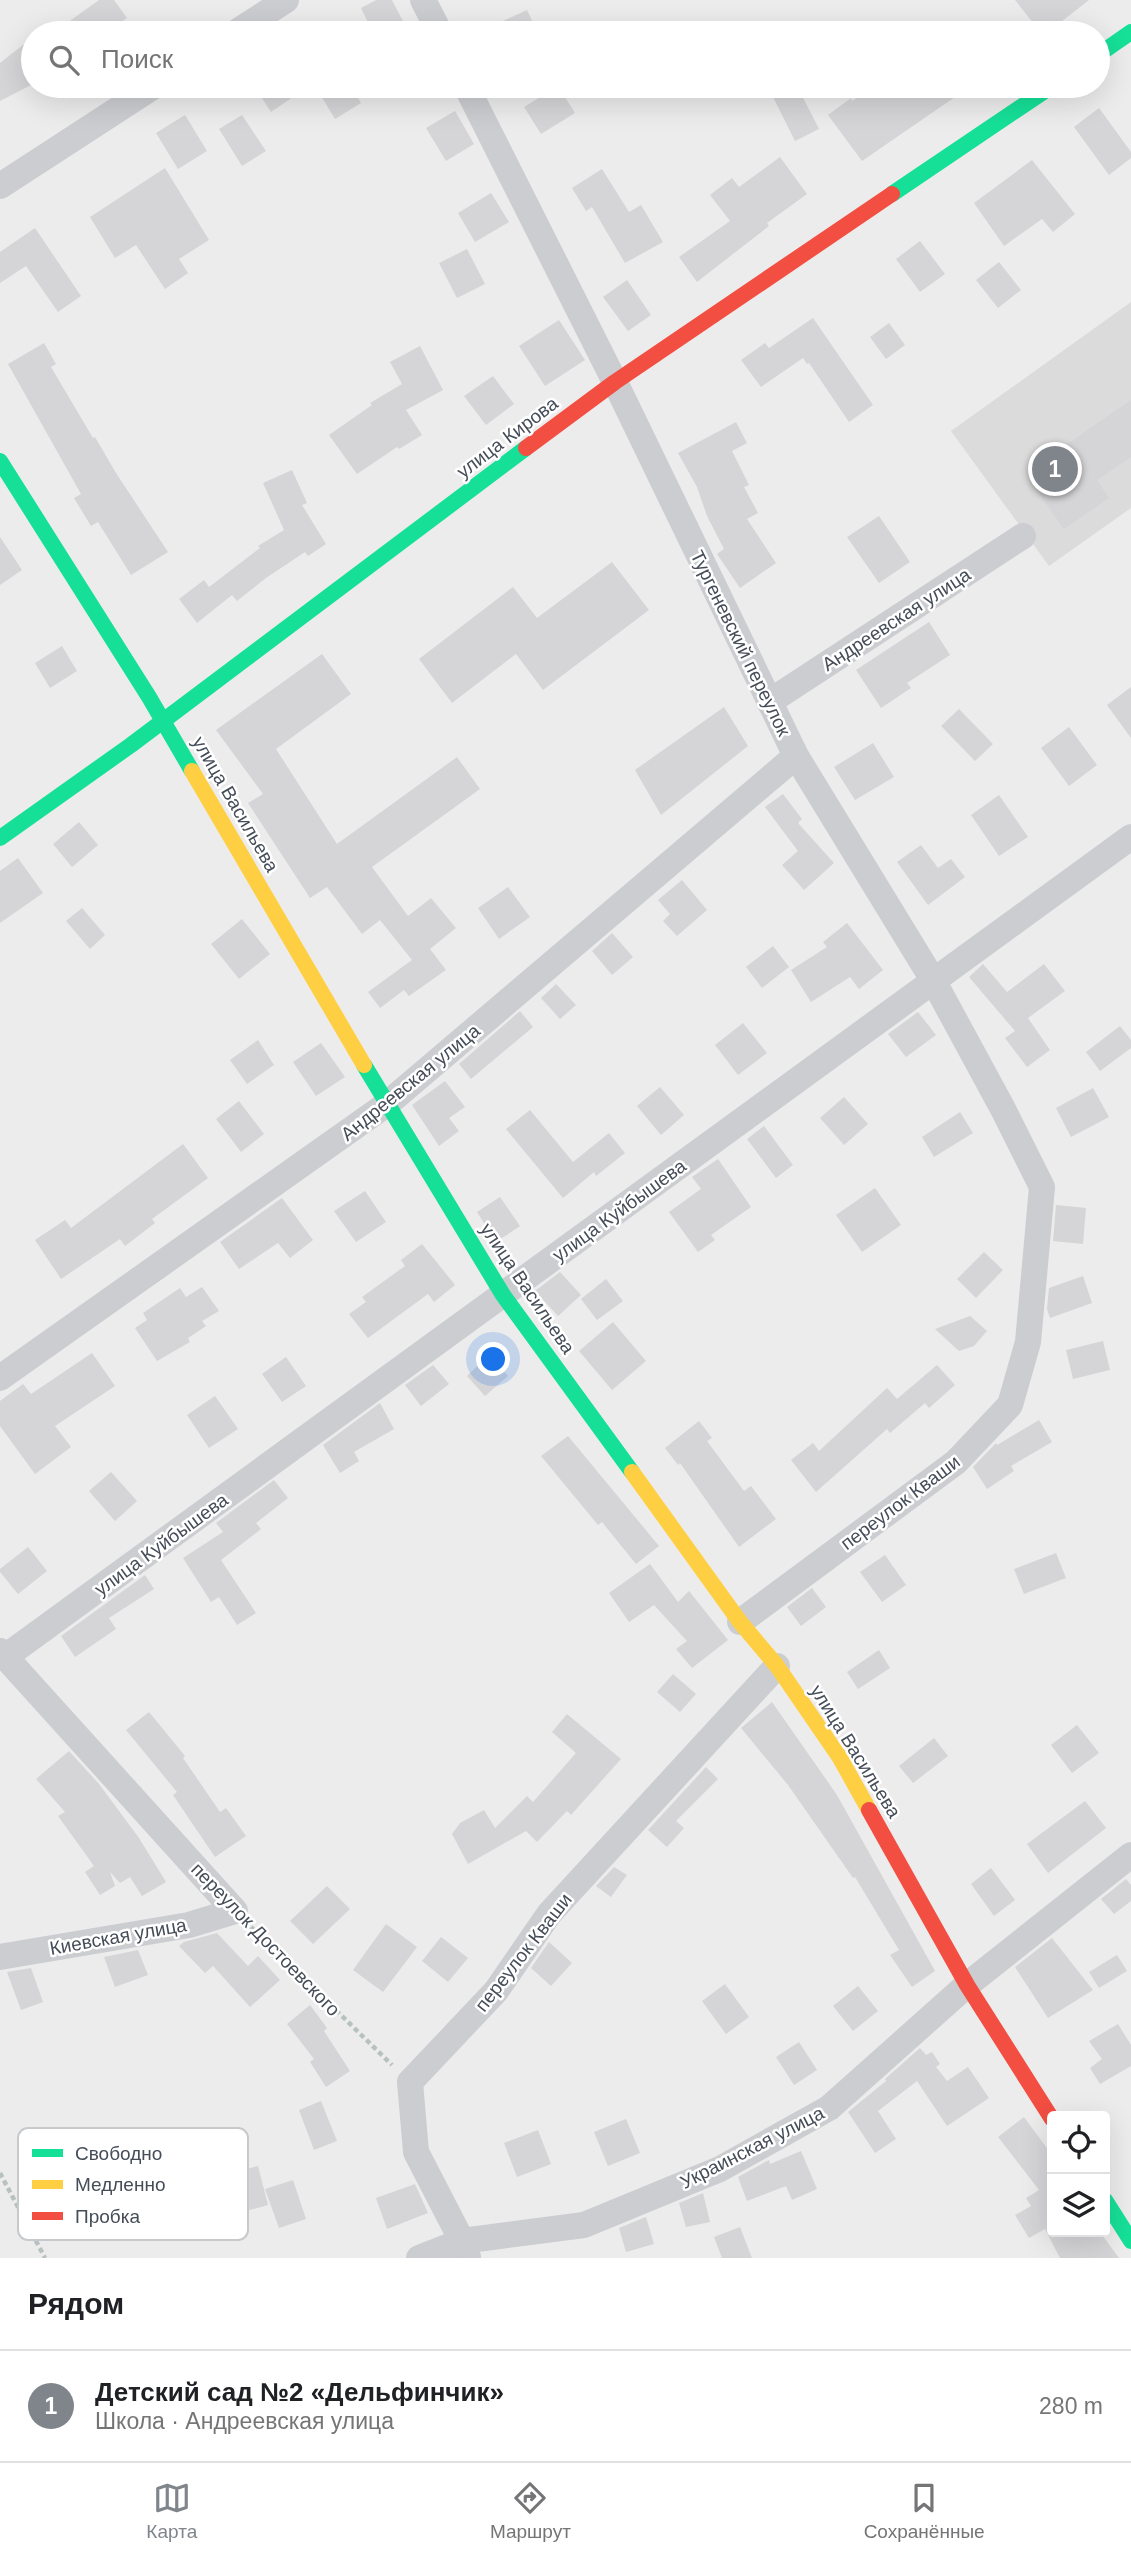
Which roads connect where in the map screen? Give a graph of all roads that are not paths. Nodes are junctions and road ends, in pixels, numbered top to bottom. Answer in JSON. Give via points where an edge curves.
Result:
{"nodes":[{"id":1,"x":286,"y":0,"type":"edge"},
{"id":2,"x":423,"y":0,"type":"edge"},
{"id":3,"x":253,"y":21,"type":"edge"},
{"id":4,"x":434,"y":21,"type":"edge"},
{"id":5,"x":1131,"y":32,"type":"edge"},
{"id":6,"x":1110,"y":47,"type":"edge"},
{"id":7,"x":136,"y":98,"type":"edge"},
{"id":8,"x":472,"y":98,"type":"edge"},
{"id":9,"x":1034,"y":98,"type":"edge"},
{"id":10,"x":0,"y":186,"type":"edge"},
{"id":11,"x":615,"y":382,"type":"junction"},
{"id":12,"x":0,"y":461,"type":"edge"},
{"id":13,"x":1023,"y":536,"type":"dead end"},
{"id":14,"x":769,"y":702,"type":"junction"},
{"id":15,"x":162,"y":721,"type":"junction"},
{"id":16,"x":796,"y":756,"type":"junction"},
{"id":17,"x":1131,"y":837,"type":"edge"},
{"id":18,"x":0,"y":838,"type":"edge"},
{"id":19,"x":933,"y":979,"type":"junction"},
{"id":20,"x":387,"y":1104,"type":"junction"},
{"id":21,"x":1042,"y":1187,"type":"joint"},
{"id":22,"x":503,"y":1295,"type":"junction"},
{"id":23,"x":0,"y":1378,"type":"edge"},
{"id":24,"x":740,"y":1622,"type":"junction"},
{"id":25,"x":3,"y":1654,"type":"edge"},
{"id":26,"x":778,"y":1666,"type":"junction"},
{"id":27,"x":1131,"y":1855,"type":"edge"},
{"id":28,"x":235,"y":1911,"type":"joint"},
{"id":29,"x":0,"y":1956,"type":"edge"},
{"id":30,"x":967,"y":1986,"type":"junction"},
{"id":31,"x":1047,"y":2111,"type":"edge"},
{"id":32,"x":1110,"y":2208,"type":"edge"},
{"id":33,"x":1131,"y":2241,"type":"edge"},
{"id":34,"x":465,"y":2249,"type":"edge"},
{"id":35,"x":419,"y":2258,"type":"edge"}],
"edges":[{"from":1,"to":3,"type":"street"},
{"from":2,"to":4,"type":"street"},
{"from":5,"to":6,"type":"street"},
{"from":7,"to":10,"type":"street"},
{"from":8,"to":11,"type":"street","name":"Тургеневский переулок"},
{"from":9,"to":11,"type":"street","name":"улица Кирова"},
{"from":11,"to":14,"type":"street","name":"Тургеневский переулок"},
{"from":11,"to":15,"type":"street","name":"улица Кирова"},
{"from":12,"to":15,"type":"street","name":"улица Васильева"},
{"from":13,"to":14,"type":"street","name":"Андреевская улица"},
{"from":14,"to":16,"type":"street","name":"Тургеневский переулок"},
{"from":15,"to":18,"type":"street","name":"улица Кирова"},
{"from":15,"to":20,"type":"street","name":"улица Васильева"},
{"from":16,"to":19,"type":"street","name":"Тургеневский переулок"},
{"from":16,"to":20,"type":"street","name":"Андреевская улица"},
{"from":17,"to":19,"type":"street","name":"улица Куйбышева"},
{"from":19,"to":21,"type":"street","name":"Тургеневский переулок"},
{"from":19,"to":22,"type":"street","name":"улица Куйбышева"},
{"from":20,"to":22,"type":"street","name":"улица Васильева"},
{"from":20,"to":23,"type":"street","name":"Андреевская улица"},
{"from":21,"to":24,"type":"street","name":"переулок Кваши","via":[[1028,1342],[1010,1405],[956,1462]]},
{"from":22,"to":24,"type":"street","name":"улица Васильева"},
{"from":22,"to":25,"type":"street","name":"улица Куйбышева"},
{"from":24,"to":26,"type":"street","name":"улица Васильева"},
{"from":25,"to":28,"type":"street","name":"переулок Достоевского"},
{"from":26,"to":30,"type":"street","name":"улица Васильева","via":[[840,1758]]},
{"from":26,"to":34,"type":"street","name":"переулок Кваши","via":[[549,1914],[496,1990],[410,2082],[416,2152]]},
{"from":27,"to":30,"type":"street","name":"Украинская улица"},
{"from":28,"to":29,"type":"street","name":"Киевская улица","via":[[189,1925]]},
{"from":30,"to":31,"type":"street","name":"улица Васильева"},
{"from":30,"to":34,"type":"street","name":"Украинская улица","via":[[829,2108],[720,2169],[584,2225]]},
{"from":32,"to":33,"type":"street"},
{"from":34,"to":35,"type":"street","name":"Украинская улица"}]}
